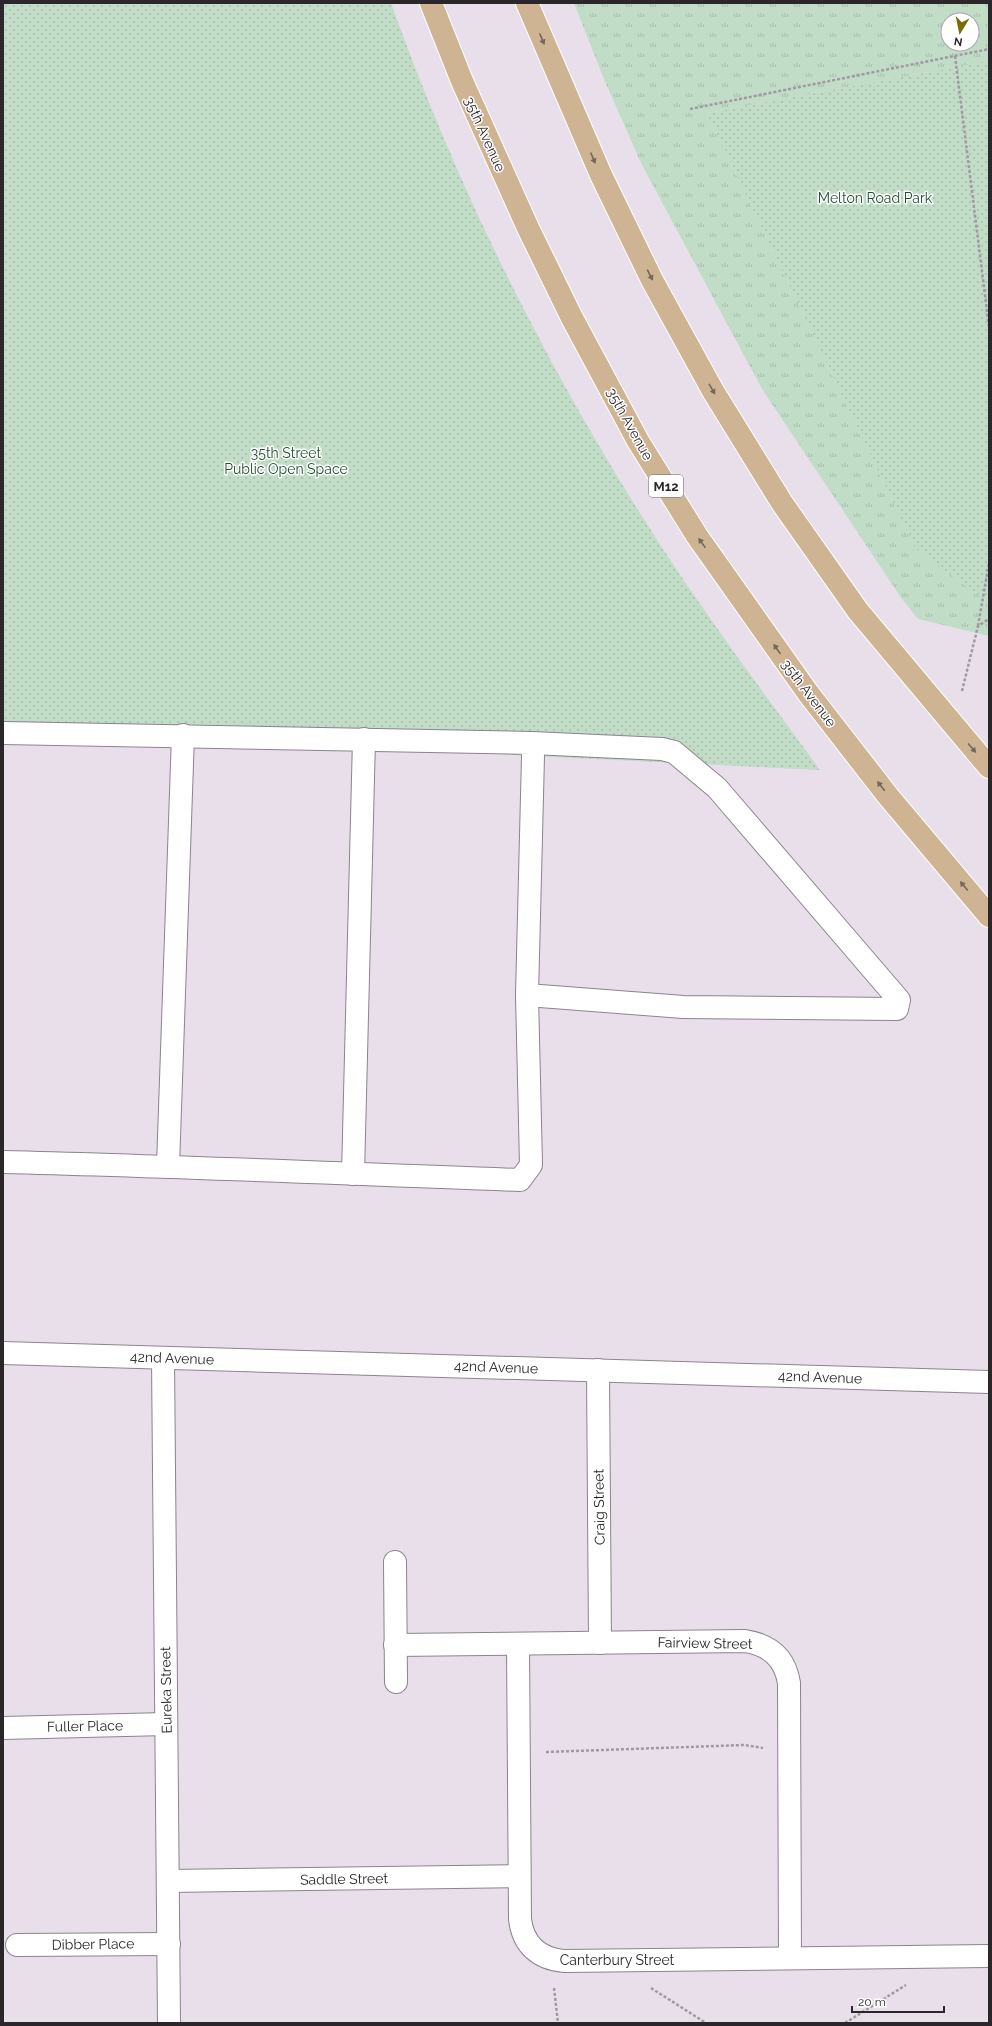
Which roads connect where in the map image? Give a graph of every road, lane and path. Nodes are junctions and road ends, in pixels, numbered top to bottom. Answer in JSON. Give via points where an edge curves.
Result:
{"nodes":[{"id":1,"x":431,"y":3,"type":"edge"},
{"id":2,"x":527,"y":3,"type":"edge"},
{"id":3,"x":989,"y":49,"type":"edge"},
{"id":4,"x":954,"y":56,"type":"junction"},
{"id":5,"x":690,"y":109,"type":"dead end"},
{"id":6,"x":989,"y":327,"type":"edge"},
{"id":7,"x":989,"y":563,"type":"edge"},
{"id":8,"x":989,"y":619,"type":"edge"},
{"id":9,"x":978,"y":626,"type":"junction"},
{"id":10,"x":962,"y":691,"type":"dead end"},
{"id":11,"x":3,"y":733,"type":"edge"},
{"id":12,"x":183,"y":735,"type":"junction"},
{"id":13,"x":364,"y":739,"type":"junction"},
{"id":14,"x":532,"y":743,"type":"junction"},
{"id":15,"x":989,"y":767,"type":"edge"},
{"id":16,"x":989,"y":916,"type":"edge"},
{"id":17,"x":527,"y":995,"type":"junction"},
{"id":18,"x":3,"y":1162,"type":"edge"},
{"id":19,"x":168,"y":1166,"type":"junction"},
{"id":20,"x":353,"y":1174,"type":"junction"},
{"id":21,"x":3,"y":1353,"type":"edge"},
{"id":22,"x":163,"y":1358,"type":"junction"},
{"id":23,"x":598,"y":1370,"type":"junction"},
{"id":24,"x":989,"y":1382,"type":"edge"},
{"id":25,"x":395,"y":1562,"type":"dead end"},
{"id":26,"x":600,"y":1643,"type":"junction"},
{"id":27,"x":518,"y":1644,"type":"junction"},
{"id":28,"x":395,"y":1645,"type":"junction"},
{"id":29,"x":396,"y":1682,"type":"dead end"},
{"id":30,"x":166,"y":1724,"type":"junction"},
{"id":31,"x":3,"y":1728,"type":"edge"},
{"id":32,"x":789,"y":1752,"type":"junction"},
{"id":33,"x":519,"y":1753,"type":"junction"},
{"id":34,"x":519,"y":1876,"type":"junction"},
{"id":35,"x":168,"y":1881,"type":"junction"},
{"id":36,"x":169,"y":1944,"type":"junction"},
{"id":37,"x":17,"y":1945,"type":"dead end"},
{"id":38,"x":989,"y":1956,"type":"edge"},
{"id":39,"x":921,"y":1957,"type":"junction"},
{"id":40,"x":790,"y":1958,"type":"junction"},
{"id":41,"x":633,"y":1960,"type":"junction"},
{"id":42,"x":564,"y":1961,"type":"junction"},
{"id":43,"x":169,"y":2023,"type":"edge"},
{"id":44,"x":558,"y":2023,"type":"edge"},
{"id":45,"x":706,"y":2023,"type":"edge"},
{"id":46,"x":845,"y":2023,"type":"edge"}],
"edges":[{"from":16,"to":1,"type":"main road","name":"35th Avenue","number":"M12","one_way":true,"via":[[888,796],[808,693],[698,536],[638,441],[572,318],[528,228],[462,81]]},
{"from":2,"to":15,"type":"main road","one_way":true,"via":[[601,175],[652,280],[713,391],[782,503],[858,611]]},
{"from":3,"to":4,"type":"path"},
{"from":4,"to":5,"type":"path"},
{"from":4,"to":6,"type":"path"},
{"from":7,"to":9,"type":"path"},
{"from":8,"to":9,"type":"path"},
{"from":9,"to":10,"type":"path"},
{"from":11,"to":12,"type":"street"},
{"from":12,"to":13,"type":"street"},
{"from":12,"to":19,"type":"street"},
{"from":13,"to":14,"type":"street"},
{"from":13,"to":20,"type":"street"},
{"from":14,"to":17,"type":"street"},
{"from":14,"to":17,"type":"street","via":[[662,749],[674,752],[716,788],[899,1000],[897,1009],[683,1007]]},
{"from":17,"to":20,"type":"street","via":[[531,1165],[520,1180]]},
{"from":18,"to":19,"type":"street"},
{"from":19,"to":20,"type":"street"},
{"from":21,"to":22,"type":"street","name":"42nd Avenue"},
{"from":22,"to":23,"type":"street","name":"42nd Avenue"},
{"from":22,"to":30,"type":"street","name":"Eureka Street"},
{"from":23,"to":24,"type":"street","name":"42nd Avenue"},
{"from":23,"to":26,"type":"street","name":"Craig Street"},
{"from":25,"to":28,"type":"street"},
{"from":26,"to":27,"type":"street","name":"Fairview Street"},
{"from":26,"to":32,"type":"street","name":"Fairview Street","via":[[745,1641],[768,1648],[778,1656],[787,1673]]},
{"from":27,"to":28,"type":"street","name":"Fairview Street"},
{"from":27,"to":33,"type":"street","name":"Canterbury Street"},
{"from":28,"to":29,"type":"street"},
{"from":30,"to":31,"type":"street","name":"Fuller Place"},
{"from":30,"to":35,"type":"street","name":"Eureka Street"},
{"from":32,"to":33,"type":"path","via":[[744,1745]]},
{"from":32,"to":40,"type":"street","name":"Fairview Street"},
{"from":33,"to":34,"type":"street","name":"Canterbury Street"},
{"from":34,"to":35,"type":"street","name":"Saddle Street"},
{"from":34,"to":42,"type":"street","name":"Canterbury Street","via":[[521,1931],[526,1941],[542,1956]]},
{"from":35,"to":36,"type":"street","name":"Eureka Street"},
{"from":36,"to":37,"type":"street","name":"Dibber Place"},
{"from":36,"to":43,"type":"street","name":"Eureka Street"},
{"from":38,"to":39,"type":"street","name":"Canterbury Street"},
{"from":39,"to":40,"type":"street","name":"Canterbury Street"},
{"from":39,"to":46,"type":"path","via":[[917,1978]]},
{"from":40,"to":41,"type":"street","name":"Canterbury Street"},
{"from":41,"to":42,"type":"street","name":"Canterbury Street"},
{"from":41,"to":45,"type":"path","via":[[637,1980]]},
{"from":42,"to":44,"type":"path","via":[[553,1978]]}]}
